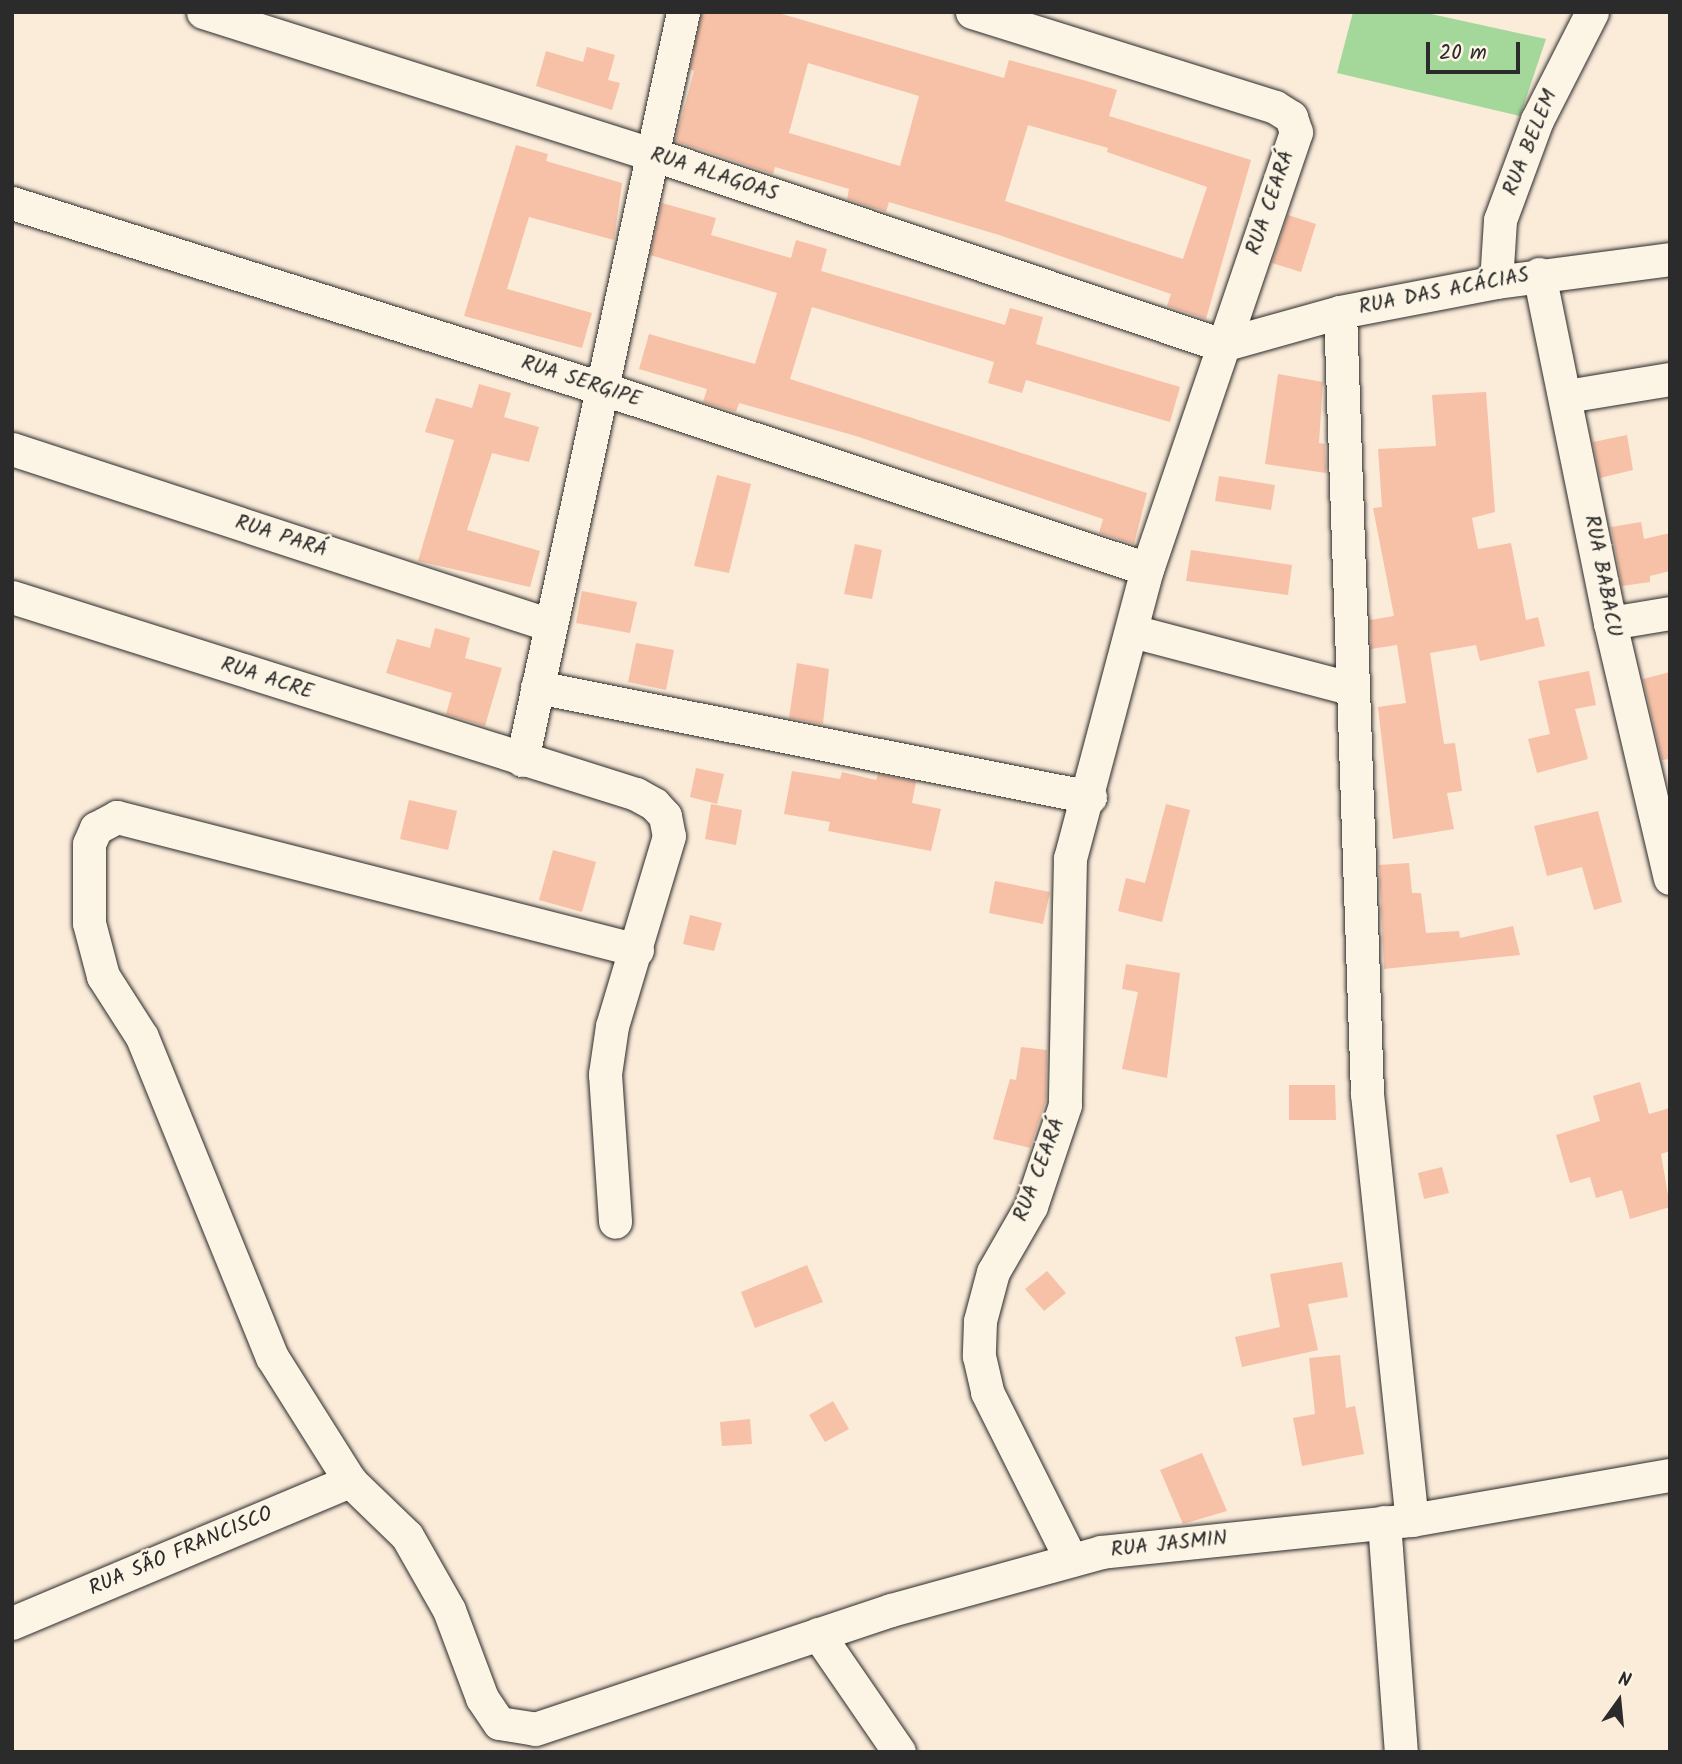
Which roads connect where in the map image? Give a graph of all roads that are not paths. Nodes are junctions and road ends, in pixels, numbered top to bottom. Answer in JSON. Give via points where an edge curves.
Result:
{"nodes":[{"id":1,"x":204,"y":12,"type":"edge"},
{"id":2,"x":683,"y":12,"type":"edge"},
{"id":3,"x":972,"y":12,"type":"edge"},
{"id":4,"x":1592,"y":12,"type":"edge"},
{"id":5,"x":655,"y":155,"type":"junction"},
{"id":6,"x":12,"y":203,"type":"edge"},
{"id":7,"x":1670,"y":259,"type":"edge"},
{"id":8,"x":1539,"y":274,"type":"junction"},
{"id":9,"x":1496,"y":282,"type":"junction"},
{"id":10,"x":1339,"y":312,"type":"junction"},
{"id":11,"x":1222,"y":345,"type":"junction"},
{"id":12,"x":1670,"y":379,"type":"edge"},
{"id":13,"x":604,"y":389,"type":"junction"},
{"id":14,"x":1566,"y":396,"type":"junction"},
{"id":15,"x":12,"y":449,"type":"edge"},
{"id":16,"x":1147,"y":569,"type":"junction"},
{"id":17,"x":12,"y":597,"type":"edge"},
{"id":18,"x":1670,"y":613,"type":"edge"},
{"id":19,"x":1610,"y":623,"type":"junction"},
{"id":20,"x":550,"y":625,"type":"junction"},
{"id":21,"x":1132,"y":631,"type":"junction"},
{"id":22,"x":537,"y":687,"type":"junction"},
{"id":23,"x":1353,"y":689,"type":"junction"},
{"id":24,"x":522,"y":760,"type":"junction"},
{"id":25,"x":1090,"y":797,"type":"junction"},
{"id":26,"x":1667,"y":859,"type":"edge"},
{"id":27,"x":637,"y":950,"type":"junction"},
{"id":28,"x":615,"y":1222,"type":"dead end"},
{"id":29,"x":1670,"y":1475,"type":"edge"},
{"id":30,"x":350,"y":1481,"type":"junction"},
{"id":31,"x":1398,"y":1521,"type":"junction"},
{"id":32,"x":1071,"y":1560,"type":"junction"},
{"id":33,"x":12,"y":1623,"type":"edge"},
{"id":34,"x":818,"y":1634,"type":"junction"},
{"id":35,"x":899,"y":1752,"type":"edge"},
{"id":36,"x":1401,"y":1752,"type":"edge"}],
"edges":[{"from":1,"to":5,"type":"street","name":"RUA ALAGOAS"},
{"from":2,"to":5,"type":"street"},
{"from":3,"to":11,"type":"street","name":"RUA CEARÁ","via":[[1275,107],[1291,117],[1296,132]]},
{"from":4,"to":9,"type":"street","name":"RUA BELEM","via":[[1537,120],[1500,220]]},
{"from":5,"to":11,"type":"street","name":"RUA ALAGOAS"},
{"from":5,"to":13,"type":"street"},
{"from":6,"to":13,"type":"street","name":"RUA SERGIPE"},
{"from":7,"to":8,"type":"street","name":"RUA DAS ACÁCIAS"},
{"from":8,"to":9,"type":"street","name":"RUA DAS ACÁCIAS"},
{"from":8,"to":14,"type":"street","name":"RUA BABACU"},
{"from":9,"to":10,"type":"street","name":"RUA DAS ACÁCIAS"},
{"from":10,"to":11,"type":"street","name":"RUA DAS ACÁCIAS"},
{"from":10,"to":23,"type":"street"},
{"from":11,"to":16,"type":"street","name":"RUA CEARÁ"},
{"from":12,"to":14,"type":"street"},
{"from":13,"to":16,"type":"street","name":"RUA SERGIPE"},
{"from":13,"to":20,"type":"street"},
{"from":14,"to":19,"type":"street","name":"RUA BABACU"},
{"from":15,"to":20,"type":"street","name":"RUA PARÁ"},
{"from":16,"to":21,"type":"street","name":"RUA CEARÁ"},
{"from":17,"to":24,"type":"street","name":"RUA ACRE"},
{"from":18,"to":19,"type":"street"},
{"from":19,"to":26,"type":"street","name":"RUA BABACU"},
{"from":20,"to":22,"type":"street"},
{"from":21,"to":23,"type":"street"},
{"from":21,"to":25,"type":"street","name":"RUA CEARÁ"},
{"from":22,"to":24,"type":"street"},
{"from":22,"to":25,"type":"street"},
{"from":23,"to":31,"type":"street","via":[[1367,1094]]},
{"from":24,"to":27,"type":"street","name":"RUA ACRE","via":[[636,794],[664,816],[668,836]]},
{"from":25,"to":32,"type":"street","name":"RUA CEARÁ","via":[[1070,858],[1065,1105],[1031,1206],[993,1272],[980,1321],[979,1356],[988,1392]]},
{"from":27,"to":28,"type":"street","name":"RUA ACRE","via":[[612,1026],[605,1073]]},
{"from":27,"to":30,"type":"street","name":"RUA JASMIN","via":[[117,817],[96,828],[89,844],[89,923],[103,976],[142,1037],[272,1357]]},
{"from":29,"to":31,"type":"street","name":"RUA JASMIN"},
{"from":30,"to":33,"type":"street","name":"RUA SÃO FRANCISCO"},
{"from":30,"to":34,"type":"street","name":"RUA JASMIN","via":[[407,1536],[449,1610],[482,1698],[499,1723],[514,1729],[535,1729],[620,1703]]},
{"from":31,"to":32,"type":"street","name":"RUA JASMIN","via":[[1101,1552]]},
{"from":31,"to":36,"type":"street"},
{"from":32,"to":34,"type":"street","name":"RUA JASMIN"},
{"from":34,"to":35,"type":"street"}]}
